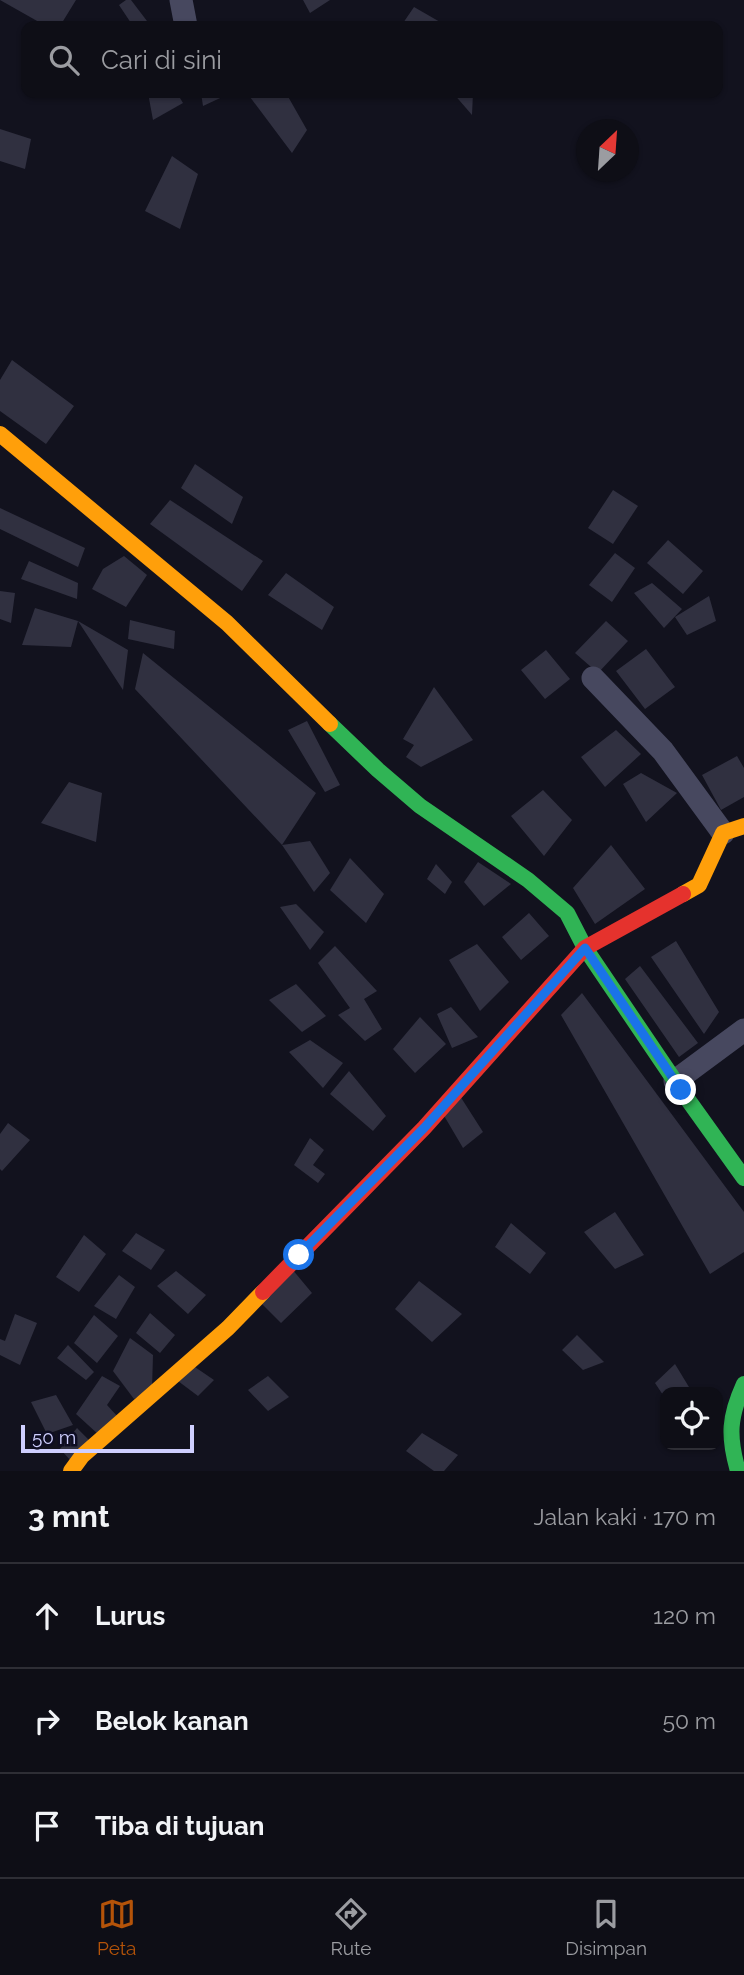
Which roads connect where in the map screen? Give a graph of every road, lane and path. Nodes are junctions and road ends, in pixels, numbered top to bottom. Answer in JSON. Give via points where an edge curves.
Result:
{"nodes":[{"id":1,"x":181,"y":0,"type":"edge"},
{"id":2,"x":185,"y":21,"type":"edge"},
{"id":3,"x":0,"y":434,"type":"edge"},
{"id":4,"x":593,"y":678,"type":"dead end"},
{"id":5,"x":734,"y":830,"type":"edge"},
{"id":6,"x":585,"y":948,"type":"junction"},
{"id":7,"x":744,"y":1030,"type":"edge"},
{"id":8,"x":675,"y":1081,"type":"junction"},
{"id":9,"x":744,"y":1178,"type":"edge"},
{"id":10,"x":744,"y":1384,"type":"edge"},
{"id":11,"x":71,"y":1471,"type":"edge"},
{"id":12,"x":738,"y":1471,"type":"edge"}],
"edges":[{"from":1,"to":2,"type":"street"},
{"from":3,"to":6,"type":"street","via":[[227,623],[420,806],[528,880],[567,913]]},
{"from":4,"to":5,"type":"street"},
{"from":5,"to":6,"type":"street","via":[[699,885]]},
{"from":6,"to":8,"type":"street"},
{"from":6,"to":11,"type":"street","via":[[424,1128],[228,1328],[82,1456]]},
{"from":7,"to":8,"type":"street"},
{"from":8,"to":9,"type":"street"},
{"from":10,"to":12,"type":"street","via":[[729,1425]]}]}
